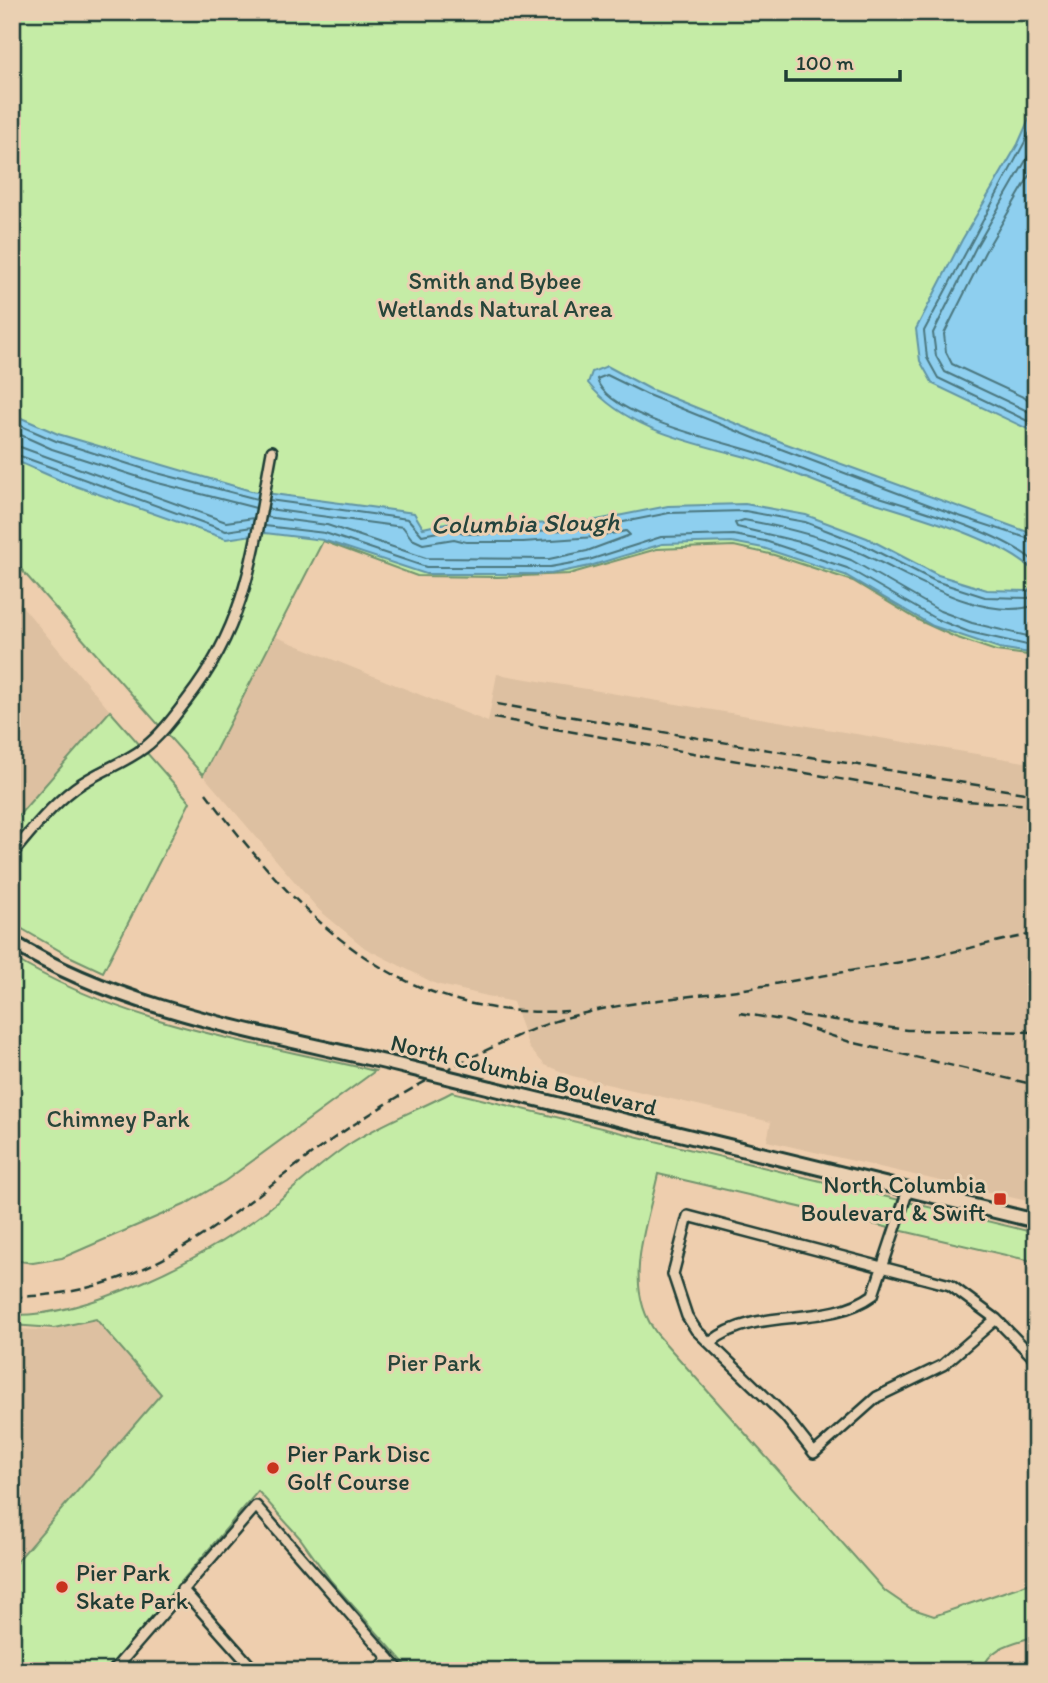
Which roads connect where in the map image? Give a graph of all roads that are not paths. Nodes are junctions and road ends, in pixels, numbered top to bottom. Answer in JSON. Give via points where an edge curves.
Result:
{"nodes":[{"id":1,"x":272,"y":451,"type":"dead end"},
{"id":2,"x":12,"y":854,"type":"edge"},
{"id":3,"x":12,"y":942,"type":"edge"},
{"id":4,"x":908,"y":1191,"type":"junction"},
{"id":5,"x":1035,"y":1216,"type":"edge"},
{"id":6,"x":882,"y":1269,"type":"junction"},
{"id":7,"x":996,"y":1319,"type":"junction"},
{"id":8,"x":712,"y":1342,"type":"junction"},
{"id":9,"x":1036,"y":1360,"type":"edge"},
{"id":10,"x":182,"y":1589,"type":"junction"},
{"id":11,"x":389,"y":1658,"type":"junction"},
{"id":12,"x":116,"y":1669,"type":"edge"},
{"id":13,"x":255,"y":1671,"type":"edge"},
{"id":14,"x":377,"y":1671,"type":"edge"},
{"id":15,"x":400,"y":1671,"type":"edge"}],
"edges":[{"from":1,"to":2,"type":"street","via":[[250,570],[222,650],[176,714],[142,750],[75,788]]},
{"from":3,"to":4,"type":"main road","name":"North Columbia Boulevard","bridge":true,"via":[[73,975],[135,999]]},
{"from":4,"to":5,"type":"main road","name":"North Columbia Boulevard"},
{"from":4,"to":6,"type":"street"},
{"from":6,"to":7,"type":"street","via":[[950,1286]]},
{"from":6,"to":8,"type":"street","via":[[868,1299],[830,1314],[772,1319],[723,1334]]},
{"from":6,"to":8,"type":"street","via":[[688,1216],[673,1278],[692,1325]]},
{"from":7,"to":8,"type":"street","via":[[943,1366],[877,1397],[814,1453],[785,1416]]},
{"from":7,"to":9,"type":"street"},
{"from":10,"to":11,"type":"street","via":[[256,1506]]},
{"from":10,"to":12,"type":"street"},
{"from":10,"to":13,"type":"street"},
{"from":11,"to":14,"type":"street"},
{"from":11,"to":15,"type":"street"}]}
